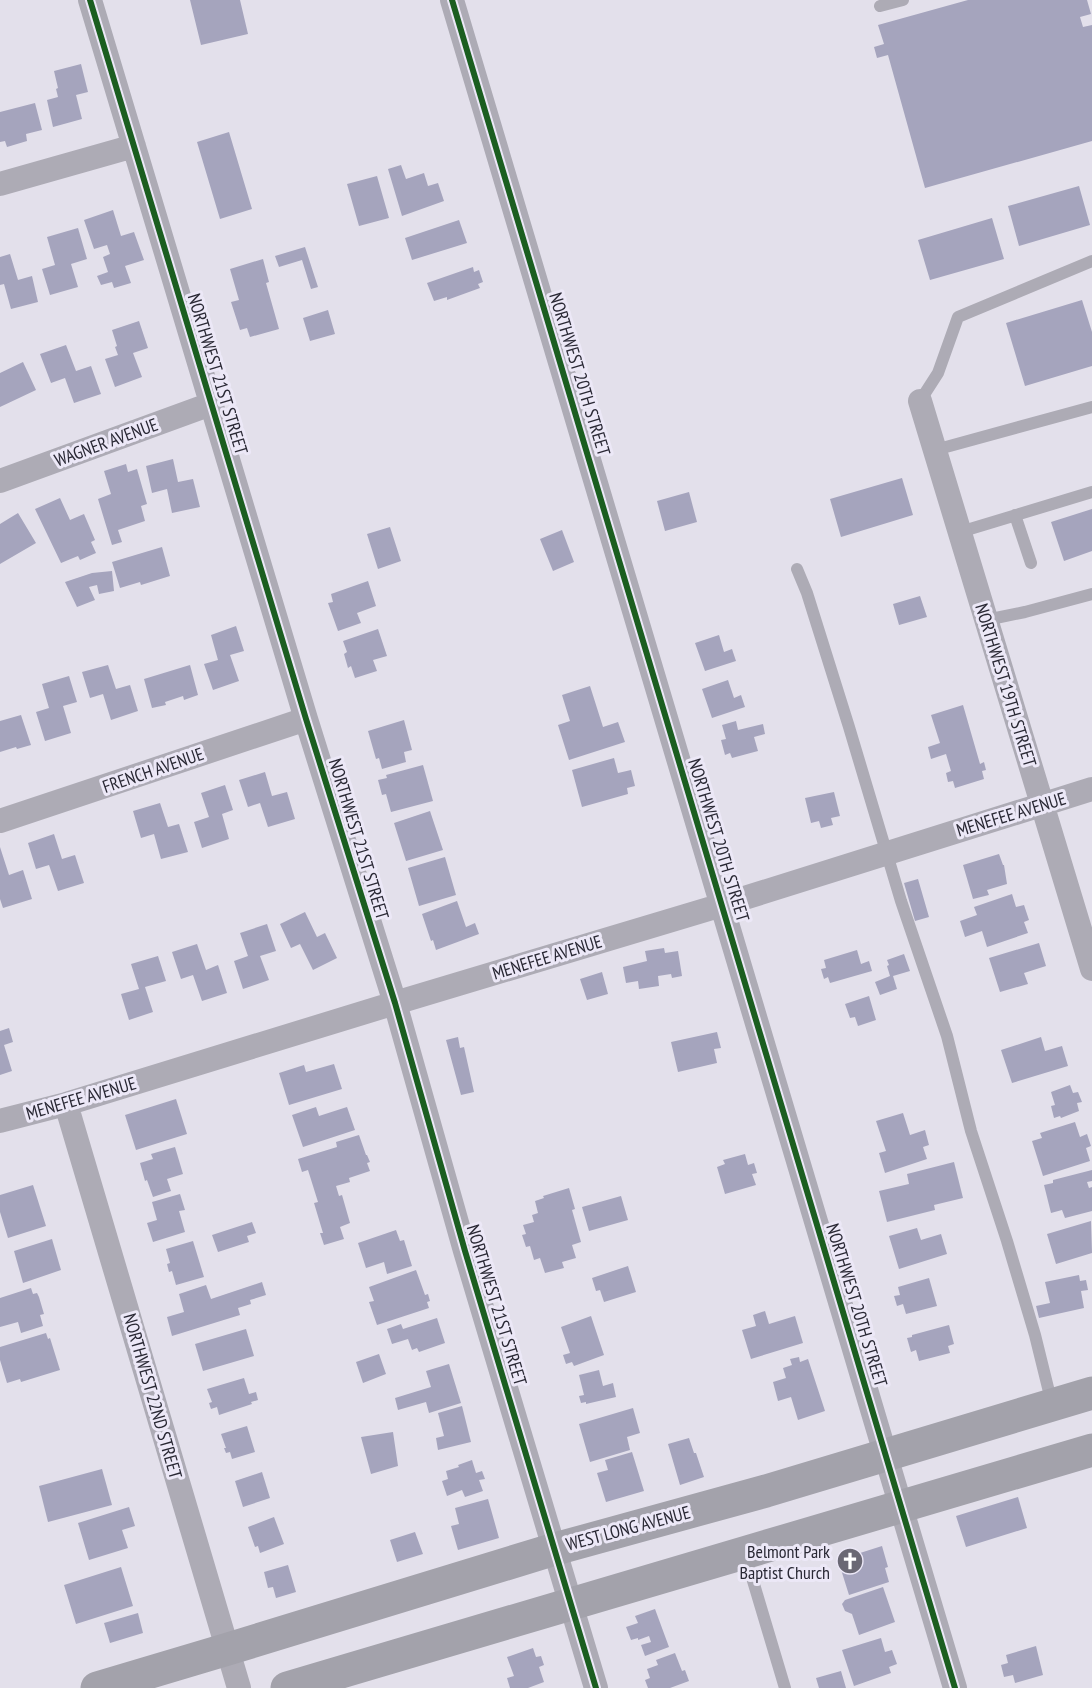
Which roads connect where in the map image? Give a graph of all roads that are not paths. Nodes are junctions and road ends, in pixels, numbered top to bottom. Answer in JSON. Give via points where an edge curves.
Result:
{"nodes":[{"id":1,"x":90,"y":0,"type":"edge"},
{"id":2,"x":452,"y":0,"type":"edge"},
{"id":3,"x":903,"y":0,"type":"edge"},
{"id":4,"x":880,"y":6,"type":"dead end"},
{"id":5,"x":134,"y":146,"type":"junction"},
{"id":6,"x":0,"y":184,"type":"edge"},
{"id":7,"x":1092,"y":261,"type":"edge"},
{"id":8,"x":920,"y":401,"type":"joint"},
{"id":9,"x":211,"y":404,"type":"junction"},
{"id":10,"x":1092,"y":407,"type":"edge"},
{"id":11,"x":935,"y":450,"type":"junction"},
{"id":12,"x":0,"y":481,"type":"edge"},
{"id":13,"x":1092,"y":492,"type":"edge"},
{"id":14,"x":1015,"y":515,"type":"junction"},
{"id":15,"x":960,"y":532,"type":"junction"},
{"id":16,"x":1031,"y":563,"type":"dead end"},
{"id":17,"x":797,"y":569,"type":"dead end"},
{"id":18,"x":1092,"y":594,"type":"edge"},
{"id":19,"x":986,"y":620,"type":"junction"},
{"id":20,"x":306,"y":718,"type":"junction"},
{"id":21,"x":1092,"y":789,"type":"edge"},
{"id":22,"x":1042,"y":804,"type":"junction"},
{"id":23,"x":0,"y":821,"type":"edge"},
{"id":24,"x":888,"y":853,"type":"junction"},
{"id":25,"x":722,"y":905,"type":"junction"},
{"id":26,"x":1092,"y":969,"type":"edge"},
{"id":27,"x":395,"y":1003,"type":"junction"},
{"id":28,"x":66,"y":1104,"type":"junction"},
{"id":29,"x":0,"y":1121,"type":"edge"},
{"id":30,"x":1092,"y":1393,"type":"edge"},
{"id":31,"x":1053,"y":1405,"type":"junction"},
{"id":32,"x":1092,"y":1450,"type":"edge"},
{"id":33,"x":886,"y":1455,"type":"junction"},
{"id":34,"x":902,"y":1507,"type":"junction"},
{"id":35,"x":555,"y":1549,"type":"junction"},
{"id":36,"x":745,"y":1553,"type":"junction"},
{"id":37,"x":571,"y":1604,"type":"junction"},
{"id":38,"x":228,"y":1649,"type":"junction"},
{"id":39,"x":97,"y":1688,"type":"edge"},
{"id":40,"x":239,"y":1688,"type":"edge"},
{"id":41,"x":286,"y":1688,"type":"edge"},
{"id":42,"x":596,"y":1688,"type":"edge"},
{"id":43,"x":784,"y":1688,"type":"edge"},
{"id":44,"x":956,"y":1688,"type":"edge"}],
"edges":[{"from":1,"to":5,"type":"street","name":"NORTHWEST 21ST STREET"},
{"from":2,"to":25,"type":"street","name":"NORTHWEST 20TH STREET"},
{"from":3,"to":4,"type":"lane"},
{"from":5,"to":6,"type":"street"},
{"from":5,"to":9,"type":"street","name":"NORTHWEST 21ST STREET"},
{"from":7,"to":8,"type":"lane","via":[[958,317],[938,373]]},
{"from":8,"to":11,"type":"street","name":"NORTHWEST 19TH STREET"},
{"from":9,"to":12,"type":"street","name":"WAGNER AVENUE"},
{"from":9,"to":20,"type":"street","name":"NORTHWEST 21ST STREET"},
{"from":10,"to":11,"type":"lane"},
{"from":11,"to":15,"type":"street","name":"NORTHWEST 19TH STREET"},
{"from":13,"to":14,"type":"lane"},
{"from":14,"to":15,"type":"lane"},
{"from":14,"to":16,"type":"lane"},
{"from":15,"to":19,"type":"street","name":"NORTHWEST 19TH STREET"},
{"from":17,"to":24,"type":"lane"},
{"from":18,"to":19,"type":"lane"},
{"from":19,"to":22,"type":"street","name":"NORTHWEST 19TH STREET"},
{"from":20,"to":23,"type":"street","name":"FRENCH AVENUE"},
{"from":20,"to":27,"type":"street","name":"NORTHWEST 21ST STREET"},
{"from":21,"to":22,"type":"street","name":"MENEFEE AVENUE"},
{"from":22,"to":24,"type":"street","name":"MENEFEE AVENUE"},
{"from":22,"to":26,"type":"street","name":"NORTHWEST 19TH STREET"},
{"from":24,"to":25,"type":"street","name":"MENEFEE AVENUE"},
{"from":24,"to":31,"type":"lane","via":[[947,1036],[971,1131]]},
{"from":25,"to":27,"type":"street","name":"MENEFEE AVENUE"},
{"from":25,"to":33,"type":"street","name":"NORTHWEST 20TH STREET"},
{"from":27,"to":28,"type":"street","name":"MENEFEE AVENUE"},
{"from":27,"to":35,"type":"street","name":"NORTHWEST 21ST STREET"},
{"from":28,"to":29,"type":"street","name":"MENEFEE AVENUE"},
{"from":28,"to":38,"type":"street","name":"NORTHWEST 22ND STREET"},
{"from":30,"to":31,"type":"main road","name":"WEST LONG AVENUE"},
{"from":31,"to":33,"type":"main road","name":"WEST LONG AVENUE"},
{"from":32,"to":34,"type":"main road"},
{"from":33,"to":34,"type":"street","name":"NORTHWEST 20TH STREET"},
{"from":33,"to":35,"type":"main road","name":"WEST LONG AVENUE"},
{"from":34,"to":36,"type":"main road"},
{"from":34,"to":44,"type":"street","name":"NORTHWEST 20TH STREET"},
{"from":35,"to":37,"type":"street","name":"NORTHWEST 21ST STREET"},
{"from":35,"to":38,"type":"main road","name":"WEST LONG AVENUE"},
{"from":36,"to":37,"type":"main road"},
{"from":36,"to":43,"type":"lane"},
{"from":37,"to":41,"type":"main road"},
{"from":37,"to":42,"type":"street","name":"NORTHWEST 21ST STREET"},
{"from":38,"to":39,"type":"main road","name":"WEST LONG AVENUE"},
{"from":38,"to":40,"type":"street","name":"NORTHWEST 22ND STREET"}]}
